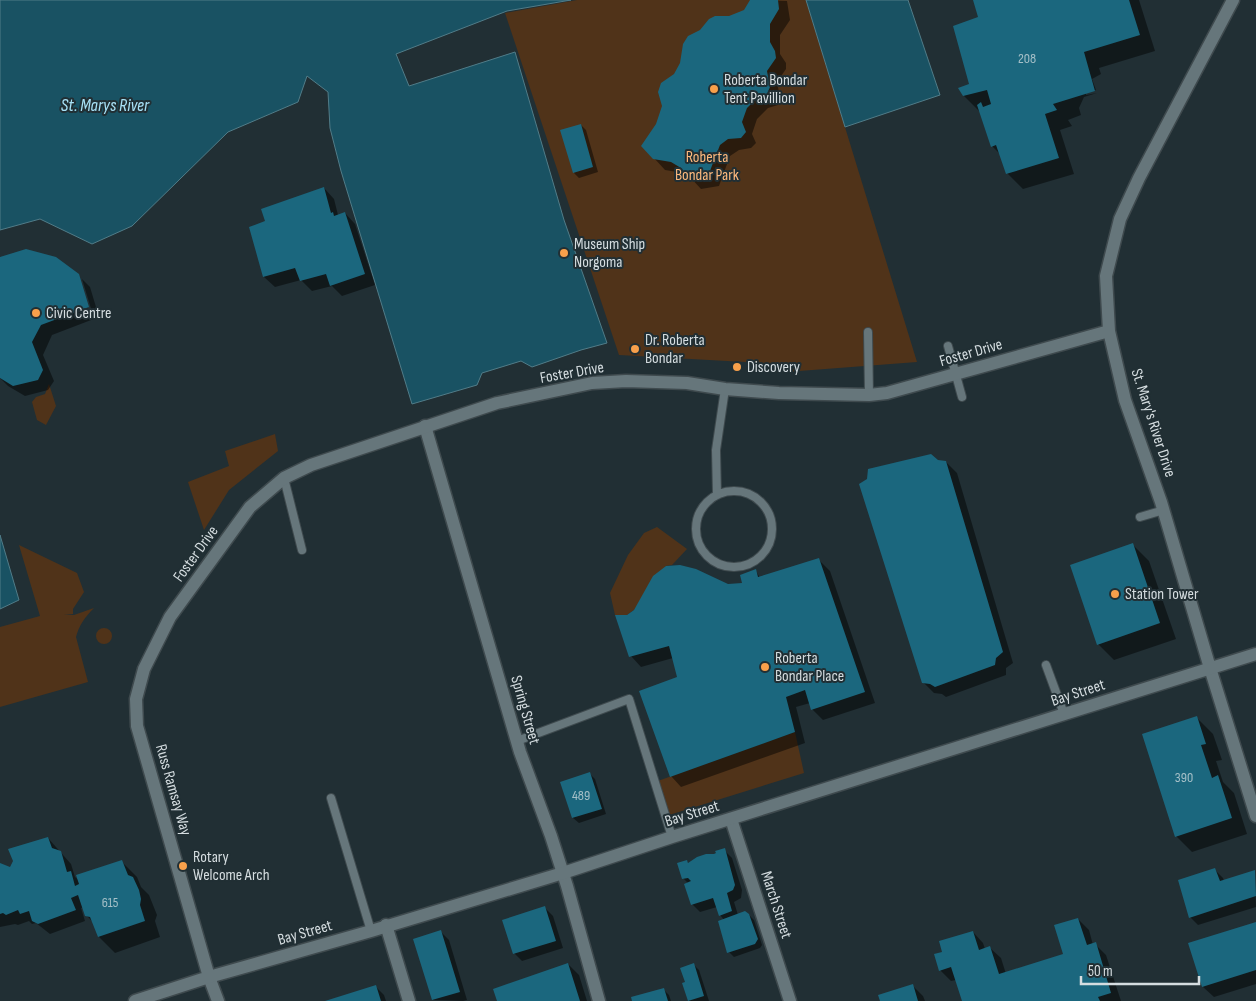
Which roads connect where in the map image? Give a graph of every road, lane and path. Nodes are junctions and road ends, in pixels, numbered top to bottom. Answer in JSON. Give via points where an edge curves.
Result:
{"nodes":[{"id":1,"x":1233,"y":0,"type":"edge"},
{"id":2,"x":1109,"y":331,"type":"junction"},
{"id":3,"x":868,"y":332,"type":"dead end"},
{"id":4,"x":948,"y":346,"type":"dead end"},
{"id":5,"x":957,"y":375,"type":"junction"},
{"id":6,"x":726,"y":389,"type":"junction"},
{"id":7,"x":869,"y":395,"type":"junction"},
{"id":8,"x":962,"y":397,"type":"dead end"},
{"id":9,"x":425,"y":426,"type":"junction"},
{"id":10,"x":284,"y":478,"type":"junction"},
{"id":11,"x":717,"y":495,"type":"junction"},
{"id":12,"x":1164,"y":510,"type":"junction"},
{"id":13,"x":1140,"y":517,"type":"dead end"},
{"id":14,"x":302,"y":550,"type":"dead end"},
{"id":15,"x":1256,"y":654,"type":"edge"},
{"id":16,"x":1046,"y":665,"type":"dead end"},
{"id":17,"x":1210,"y":668,"type":"junction"},
{"id":18,"x":144,"y":669,"type":"joint"},
{"id":19,"x":1064,"y":714,"type":"junction"},
{"id":20,"x":517,"y":741,"type":"junction"},
{"id":21,"x":331,"y":798,"type":"dead end"},
{"id":22,"x":1256,"y":816,"type":"edge"},
{"id":23,"x":731,"y":819,"type":"junction"},
{"id":24,"x":672,"y":837,"type":"junction"},
{"id":25,"x":563,"y":873,"type":"junction"},
{"id":26,"x":386,"y":926,"type":"junction"},
{"id":27,"x":371,"y":931,"type":"junction"},
{"id":28,"x":209,"y":977,"type":"junction"},
{"id":29,"x":135,"y":1001,"type":"edge"},
{"id":30,"x":218,"y":1001,"type":"edge"},
{"id":31,"x":409,"y":1001,"type":"edge"},
{"id":32,"x":599,"y":1001,"type":"edge"},
{"id":33,"x":790,"y":1001,"type":"edge"}],
"edges":[{"from":1,"to":2,"type":"street","name":"St. Mary's River Drive","via":[[1167,122],[1120,219],[1106,276]]},
{"from":2,"to":5,"type":"street","name":"Foster Drive"},
{"from":2,"to":12,"type":"street","name":"St. Mary's River Drive","via":[[1125,400]]},
{"from":3,"to":7,"type":"lane"},
{"from":4,"to":5,"type":"lane"},
{"from":5,"to":7,"type":"street","name":"Foster Drive"},
{"from":5,"to":8,"type":"lane"},
{"from":6,"to":7,"type":"street","name":"Foster Drive"},
{"from":6,"to":9,"type":"street","name":"Foster Drive","via":[[687,383],[592,383],[497,404]]},
{"from":6,"to":11,"type":"lane","via":[[716,450]]},
{"from":9,"to":10,"type":"street","name":"Foster Drive","via":[[311,465]]},
{"from":9,"to":20,"type":"street","name":"Spring Street"},
{"from":10,"to":14,"type":"lane"},
{"from":10,"to":18,"type":"street","name":"Foster Drive","via":[[250,508],[170,617]]},
{"from":11,"to":11,"type":"lane","via":[[708,501],[697,520],[696,533],[700,545],[707,556],[730,567],[754,561],[770,541],[772,528],[764,504],[742,491]]},
{"from":12,"to":13,"type":"lane"},
{"from":12,"to":17,"type":"street","name":"St. Mary's River Drive"},
{"from":15,"to":17,"type":"street","name":"Bay Street"},
{"from":16,"to":19,"type":"lane"},
{"from":17,"to":19,"type":"street","name":"Bay Street"},
{"from":17,"to":22,"type":"street","name":"St. Mary's River Drive"},
{"from":18,"to":28,"type":"street","name":"Russ Ramsay Way","via":[[136,699],[138,726]]},
{"from":19,"to":23,"type":"street","name":"Bay Street"},
{"from":20,"to":24,"type":"lane","via":[[629,700]]},
{"from":20,"to":25,"type":"street","name":"Spring Street"},
{"from":21,"to":27,"type":"lane"},
{"from":23,"to":24,"type":"street","name":"Bay Street"},
{"from":23,"to":33,"type":"street","name":"March Street"},
{"from":24,"to":25,"type":"street","name":"Bay Street"},
{"from":25,"to":26,"type":"street","name":"Bay Street"},
{"from":25,"to":32,"type":"street","name":"Spring Street"},
{"from":26,"to":27,"type":"street","name":"Bay Street"},
{"from":26,"to":31,"type":"street"},
{"from":27,"to":28,"type":"street","name":"Bay Street"},
{"from":28,"to":29,"type":"street","name":"Bay Street"},
{"from":28,"to":30,"type":"street","name":"Russ Ramsay Way"}]}
